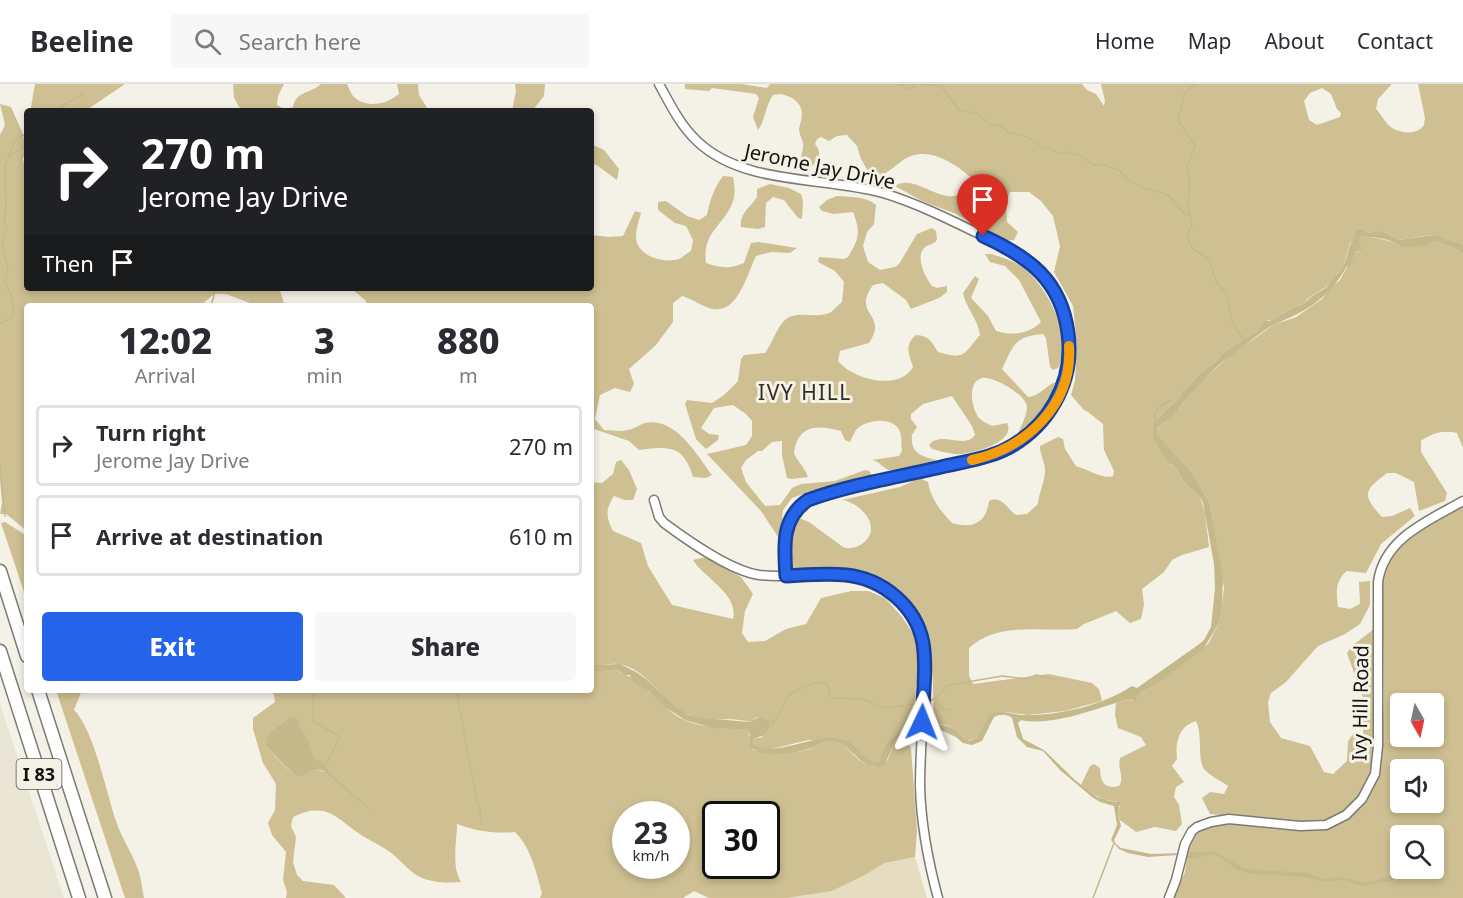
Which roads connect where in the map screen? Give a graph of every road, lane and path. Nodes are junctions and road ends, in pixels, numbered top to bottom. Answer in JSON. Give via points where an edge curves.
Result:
{"nodes":[{"id":1,"x":658,"y":84,"type":"edge"},
{"id":2,"x":654,"y":500,"type":"dead end"},
{"id":3,"x":1463,"y":501,"type":"edge"},
{"id":4,"x":0,"y":571,"type":"edge"},
{"id":5,"x":786,"y":576,"type":"junction"},
{"id":6,"x":24,"y":647,"type":"edge"},
{"id":7,"x":0,"y":651,"type":"edge"},
{"id":8,"x":39,"y":693,"type":"edge"},
{"id":9,"x":79,"y":898,"type":"edge"},
{"id":10,"x":105,"y":898,"type":"edge"},
{"id":11,"x":938,"y":898,"type":"edge"},
{"id":12,"x":1168,"y":898,"type":"edge"}],
"edges":[{"from":1,"to":5,"type":"street","name":"Jerome Jay Drive","via":[[689,132],[709,151],[735,166],[882,193],[1022,256],[1044,276],[1066,319],[1070,353],[1067,371],[1062,390],[1041,424],[1015,444],[984,457],[808,500],[793,513],[786,529]]},
{"from":2,"to":5,"type":"street","via":[[664,523],[723,561],[758,575]]},
{"from":3,"to":12,"type":"street","name":"Ivy Hill Road","via":[[1401,539],[1390,550],[1379,572],[1378,746],[1375,774],[1362,799],[1346,815],[1326,825],[1229,819],[1203,824],[1192,831]]},
{"from":4,"to":6,"type":"highway"},
{"from":5,"to":11,"type":"street","via":[[848,575],[873,582],[896,596],[913,617],[922,641],[923,829]]},
{"from":7,"to":9,"type":"highway","number":"I 83"},
{"from":8,"to":10,"type":"highway","number":"I 83"}]}
